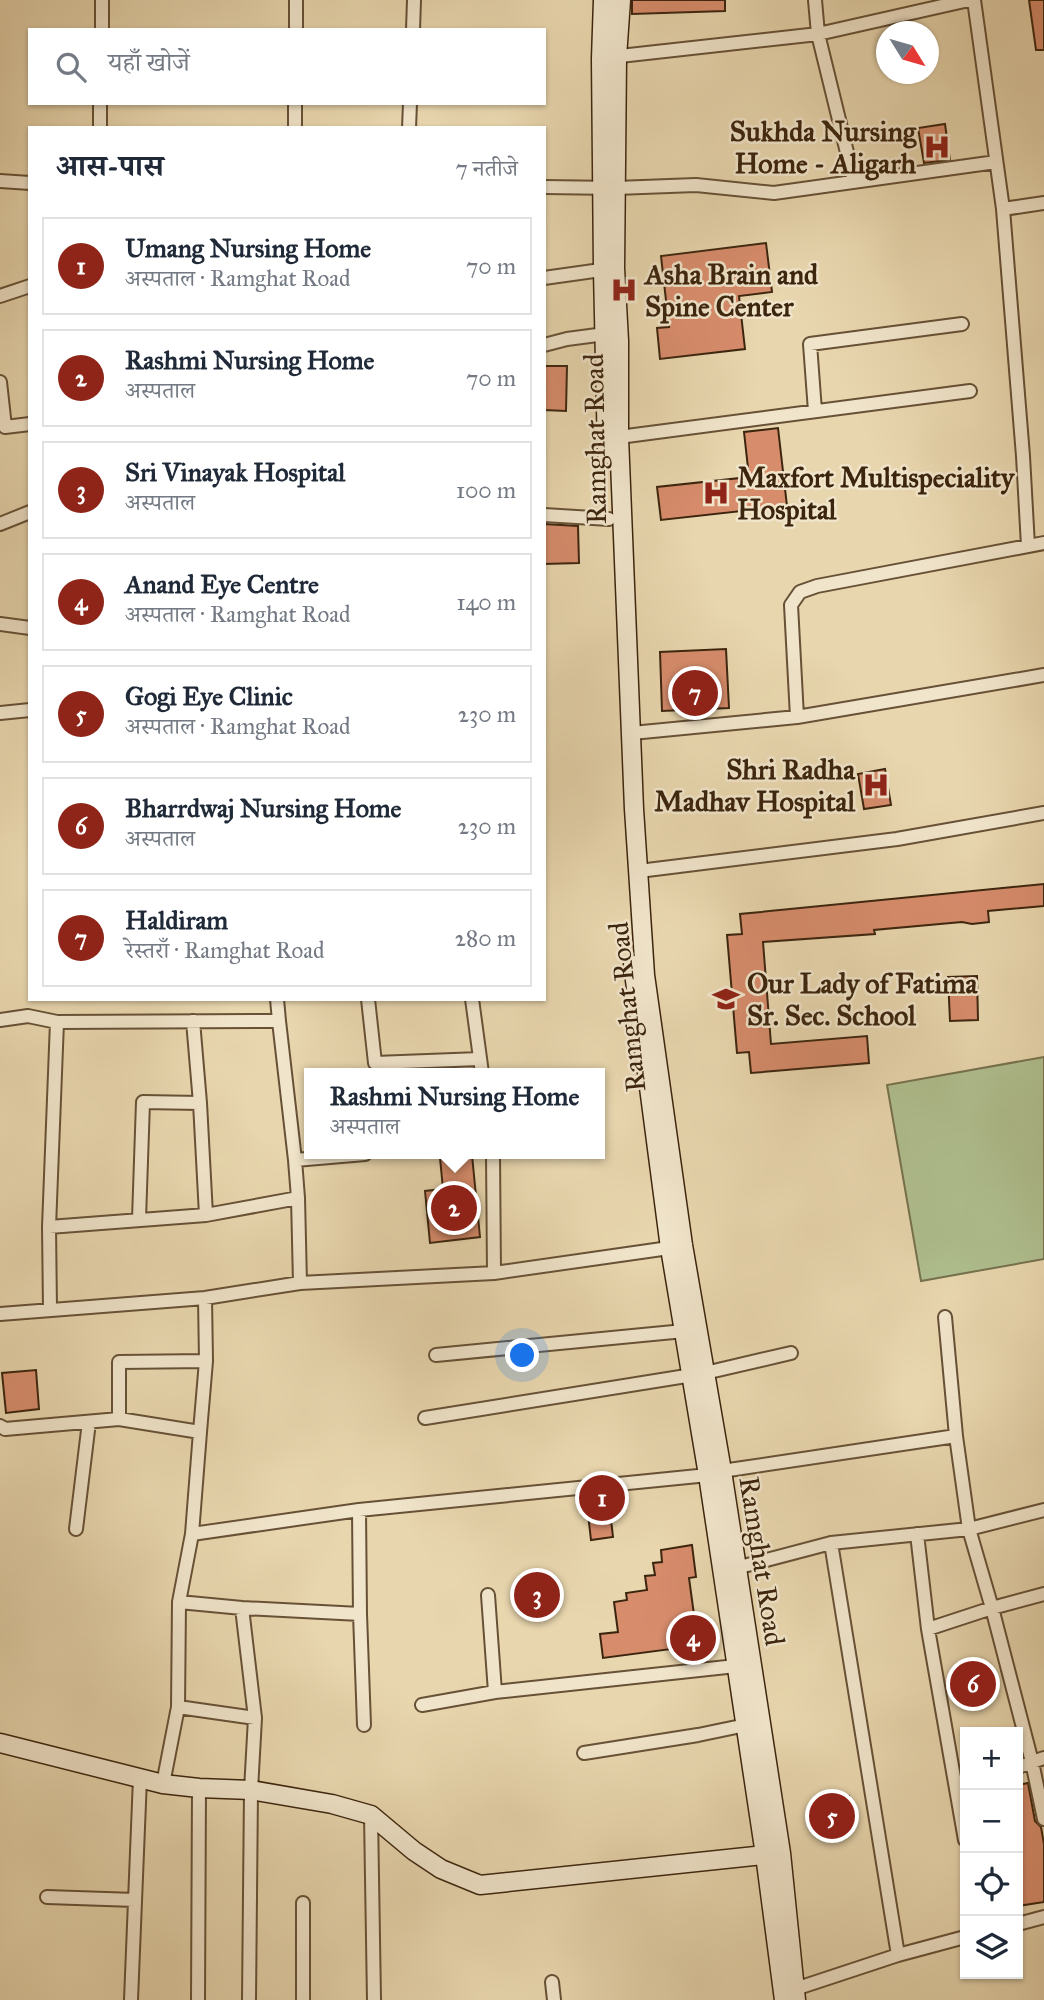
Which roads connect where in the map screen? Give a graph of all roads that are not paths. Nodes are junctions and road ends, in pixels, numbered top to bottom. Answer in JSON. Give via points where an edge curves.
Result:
{"nodes":[{"id":1,"x":102,"y":0,"type":"edge"},
{"id":2,"x":296,"y":0,"type":"edge"},
{"id":3,"x":414,"y":0,"type":"edge"},
{"id":4,"x":603,"y":0,"type":"edge"},
{"id":5,"x":621,"y":0,"type":"edge"},
{"id":6,"x":815,"y":0,"type":"edge"},
{"id":7,"x":971,"y":0,"type":"edge"},
{"id":8,"x":102,"y":28,"type":"edge"},
{"id":9,"x":296,"y":28,"type":"edge"},
{"id":10,"x":413,"y":28,"type":"edge"},
{"id":11,"x":818,"y":34,"type":"junction"},
{"id":12,"x":609,"y":58,"type":"junction"},
{"id":13,"x":100,"y":105,"type":"edge"},
{"id":14,"x":295,"y":105,"type":"edge"},
{"id":15,"x":410,"y":105,"type":"edge"},
{"id":16,"x":100,"y":126,"type":"edge"},
{"id":17,"x":295,"y":126,"type":"edge"},
{"id":18,"x":409,"y":126,"type":"edge"},
{"id":19,"x":996,"y":162,"type":"junction"},
{"id":20,"x":0,"y":181,"type":"edge"},
{"id":21,"x":853,"y":181,"type":"junction"},
{"id":22,"x":28,"y":183,"type":"edge"},
{"id":23,"x":546,"y":187,"type":"edge"},
{"id":24,"x":610,"y":188,"type":"junction"},
{"id":25,"x":1044,"y":202,"type":"edge"},
{"id":26,"x":1003,"y":209,"type":"junction"},
{"id":27,"x":609,"y":269,"type":"junction"},
{"id":28,"x":546,"y":278,"type":"edge"},
{"id":29,"x":28,"y":287,"type":"edge"},
{"id":30,"x":0,"y":296,"type":"edge"},
{"id":31,"x":962,"y":324,"type":"dead end"},
{"id":32,"x":605,"y":334,"type":"junction"},
{"id":33,"x":546,"y":344,"type":"edge"},
{"id":34,"x":0,"y":382,"type":"edge"},
{"id":35,"x":970,"y":391,"type":"dead end"},
{"id":36,"x":815,"y":411,"type":"junction"},
{"id":37,"x":28,"y":424,"type":"edge"},
{"id":38,"x":3,"y":427,"type":"edge"},
{"id":39,"x":619,"y":436,"type":"junction"},
{"id":40,"x":28,"y":513,"type":"edge"},
{"id":41,"x":546,"y":515,"type":"edge"},
{"id":42,"x":609,"y":519,"type":"junction"},
{"id":43,"x":0,"y":524,"type":"edge"},
{"id":44,"x":1044,"y":543,"type":"edge"},
{"id":45,"x":1028,"y":546,"type":"junction"},
{"id":46,"x":0,"y":624,"type":"edge"},
{"id":47,"x":28,"y":628,"type":"edge"},
{"id":48,"x":1044,"y":675,"type":"edge"},
{"id":49,"x":28,"y":710,"type":"edge"},
{"id":50,"x":0,"y":713,"type":"edge"},
{"id":51,"x":797,"y":716,"type":"junction"},
{"id":52,"x":632,"y":733,"type":"junction"},
{"id":53,"x":1044,"y":813,"type":"edge"},
{"id":54,"x":639,"y":871,"type":"junction"},
{"id":55,"x":277,"y":1001,"type":"edge"},
{"id":56,"x":368,"y":1001,"type":"edge"},
{"id":57,"x":472,"y":1001,"type":"edge"},
{"id":58,"x":0,"y":1020,"type":"edge"},
{"id":59,"x":193,"y":1021,"type":"junction"},
{"id":60,"x":279,"y":1021,"type":"junction"},
{"id":61,"x":57,"y":1022,"type":"junction"},
{"id":62,"x":480,"y":1059,"type":"junction"},
{"id":63,"x":481,"y":1068,"type":"edge"},
{"id":64,"x":200,"y":1103,"type":"junction"},
{"id":65,"x":307,"y":1159,"type":"edge"},
{"id":66,"x":493,"y":1159,"type":"edge"},
{"id":67,"x":295,"y":1160,"type":"junction"},
{"id":68,"x":298,"y":1198,"type":"junction"},
{"id":69,"x":206,"y":1215,"type":"junction"},
{"id":70,"x":139,"y":1219,"type":"junction"},
{"id":71,"x":49,"y":1227,"type":"junction"},
{"id":72,"x":676,"y":1247,"type":"junction"},
{"id":73,"x":494,"y":1273,"type":"junction"},
{"id":74,"x":300,"y":1283,"type":"junction"},
{"id":75,"x":205,"y":1298,"type":"junction"},
{"id":76,"x":50,"y":1309,"type":"junction"},
{"id":77,"x":0,"y":1314,"type":"edge"},
{"id":78,"x":945,"y":1317,"type":"dead end"},
{"id":79,"x":684,"y":1331,"type":"junction"},
{"id":80,"x":791,"y":1353,"type":"dead end"},
{"id":81,"x":436,"y":1355,"type":"dead end"},
{"id":82,"x":206,"y":1360,"type":"junction"},
{"id":83,"x":699,"y":1374,"type":"junction"},
{"id":84,"x":425,"y":1418,"type":"dead end"},
{"id":85,"x":119,"y":1419,"type":"junction"},
{"id":86,"x":89,"y":1422,"type":"junction"},
{"id":87,"x":0,"y":1426,"type":"edge"},
{"id":88,"x":200,"y":1432,"type":"junction"},
{"id":89,"x":956,"y":1436,"type":"junction"},
{"id":90,"x":715,"y":1473,"type":"junction"},
{"id":91,"x":359,"y":1510,"type":"junction"},
{"id":92,"x":1044,"y":1510,"type":"edge"},
{"id":93,"x":76,"y":1529,"type":"dead end"},
{"id":94,"x":969,"y":1529,"type":"junction"},
{"id":95,"x":192,"y":1534,"type":"junction"},
{"id":96,"x":917,"y":1534,"type":"junction"},
{"id":97,"x":831,"y":1543,"type":"junction"},
{"id":98,"x":736,"y":1569,"type":"junction"},
{"id":99,"x":1044,"y":1594,"type":"edge"},
{"id":100,"x":488,"y":1595,"type":"dead end"},
{"id":101,"x":179,"y":1602,"type":"junction"},
{"id":102,"x":242,"y":1608,"type":"junction"},
{"id":103,"x":992,"y":1608,"type":"junction"},
{"id":104,"x":360,"y":1614,"type":"junction"},
{"id":105,"x":928,"y":1629,"type":"junction"},
{"id":106,"x":736,"y":1666,"type":"junction"},
{"id":107,"x":495,"y":1692,"type":"junction"},
{"id":108,"x":422,"y":1705,"type":"dead end"},
{"id":109,"x":178,"y":1707,"type":"junction"},
{"id":110,"x":255,"y":1718,"type":"junction"},
{"id":111,"x":365,"y":1725,"type":"dead end"},
{"id":112,"x":746,"y":1725,"type":"junction"},
{"id":113,"x":0,"y":1743,"type":"edge"},
{"id":114,"x":584,"y":1753,"type":"dead end"},
{"id":115,"x":1038,"y":1760,"type":"edge"},
{"id":116,"x":140,"y":1778,"type":"junction"},
{"id":117,"x":163,"y":1784,"type":"junction"},
{"id":118,"x":960,"y":1784,"type":"edge"},
{"id":119,"x":199,"y":1788,"type":"junction"},
{"id":120,"x":251,"y":1790,"type":"junction"},
{"id":121,"x":371,"y":1815,"type":"junction"},
{"id":122,"x":1044,"y":1819,"type":"edge"},
{"id":123,"x":773,"y":1854,"type":"junction"},
{"id":124,"x":47,"y":1897,"type":"dead end"},
{"id":125,"x":135,"y":1900,"type":"junction"},
{"id":126,"x":303,"y":1903,"type":"dead end"},
{"id":127,"x":1044,"y":1917,"type":"edge"},
{"id":128,"x":1023,"y":1923,"type":"edge"},
{"id":129,"x":960,"y":1938,"type":"edge"},
{"id":130,"x":898,"y":1955,"type":"junction"},
{"id":131,"x":552,"y":1982,"type":"dead end"},
{"id":132,"x":792,"y":1996,"type":"edge"},
{"id":133,"x":131,"y":2000,"type":"edge"},
{"id":134,"x":198,"y":2000,"type":"edge"},
{"id":135,"x":249,"y":2000,"type":"edge"},
{"id":136,"x":303,"y":2000,"type":"edge"},
{"id":137,"x":374,"y":2000,"type":"edge"},
{"id":138,"x":554,"y":2000,"type":"edge"}],
"edges":[{"from":1,"to":8,"type":"street"},
{"from":2,"to":9,"type":"street"},
{"from":3,"to":10,"type":"street"},
{"from":4,"to":12,"type":"main road","name":"Ramghat Road"},
{"from":5,"to":12,"type":"main road","name":"Ramghat Road"},
{"from":6,"to":11,"type":"street"},
{"from":7,"to":11,"type":"street"},
{"from":7,"to":19,"type":"street"},
{"from":11,"to":12,"type":"street"},
{"from":11,"to":21,"type":"street"},
{"from":12,"to":24,"type":"main road","name":"Ramghat Road"},
{"from":13,"to":16,"type":"street"},
{"from":14,"to":17,"type":"street"},
{"from":15,"to":18,"type":"street"},
{"from":19,"to":21,"type":"street"},
{"from":19,"to":26,"type":"street"},
{"from":20,"to":22,"type":"street"},
{"from":21,"to":24,"type":"street","via":[[774,193],[696,185]]},
{"from":23,"to":24,"type":"street"},
{"from":24,"to":27,"type":"main road","name":"Ramghat Road"},
{"from":25,"to":26,"type":"street"},
{"from":26,"to":45,"type":"street"},
{"from":27,"to":28,"type":"street"},
{"from":27,"to":32,"type":"main road","name":"Ramghat Road"},
{"from":27,"to":39,"type":"main road","name":"Ramghat Road","via":[[619,341]]},
{"from":29,"to":30,"type":"street"},
{"from":31,"to":36,"type":"street","via":[[810,344]]},
{"from":32,"to":33,"type":"street"},
{"from":32,"to":42,"type":"main road","name":"Ramghat Road"},
{"from":34,"to":38,"type":"street"},
{"from":35,"to":36,"type":"street"},
{"from":36,"to":39,"type":"street"},
{"from":37,"to":38,"type":"street"},
{"from":39,"to":52,"type":"main road","name":"Ramghat Road"},
{"from":40,"to":43,"type":"street"},
{"from":41,"to":42,"type":"street"},
{"from":42,"to":72,"type":"main road","name":"Ramghat Road","via":[[633,976]]},
{"from":44,"to":45,"type":"street"},
{"from":45,"to":51,"type":"street","via":[[800,592],[791,605]]},
{"from":46,"to":47,"type":"street"},
{"from":48,"to":51,"type":"street"},
{"from":49,"to":50,"type":"street"},
{"from":51,"to":52,"type":"street"},
{"from":52,"to":54,"type":"main road","name":"Ramghat Road"},
{"from":53,"to":54,"type":"street","via":[[897,839]]},
{"from":54,"to":72,"type":"main road","name":"Ramghat Road","via":[[645,975]]},
{"from":55,"to":60,"type":"street"},
{"from":56,"to":62,"type":"street","via":[[375,1063]]},
{"from":57,"to":62,"type":"street"},
{"from":58,"to":61,"type":"street","via":[[28,1016]]},
{"from":59,"to":60,"type":"street"},
{"from":59,"to":61,"type":"street"},
{"from":59,"to":64,"type":"street"},
{"from":60,"to":67,"type":"street"},
{"from":61,"to":71,"type":"street"},
{"from":62,"to":63,"type":"street"},
{"from":64,"to":69,"type":"street"},
{"from":64,"to":70,"type":"street","via":[[143,1102]]},
{"from":65,"to":67,"type":"street"},
{"from":66,"to":73,"type":"street"},
{"from":67,"to":68,"type":"street"},
{"from":68,"to":69,"type":"street"},
{"from":68,"to":74,"type":"street"},
{"from":69,"to":70,"type":"street"},
{"from":70,"to":71,"type":"street"},
{"from":71,"to":76,"type":"street"},
{"from":72,"to":73,"type":"street"},
{"from":72,"to":79,"type":"main road","name":"Ramghat Road"},
{"from":72,"to":83,"type":"main road","name":"Ramghat Road"},
{"from":73,"to":74,"type":"street"},
{"from":74,"to":75,"type":"street"},
{"from":75,"to":76,"type":"street"},
{"from":75,"to":82,"type":"street"},
{"from":76,"to":77,"type":"street"},
{"from":78,"to":89,"type":"street"},
{"from":79,"to":81,"type":"street"},
{"from":79,"to":83,"type":"main road","name":"Ramghat Road"},
{"from":80,"to":83,"type":"street"},
{"from":82,"to":85,"type":"street","via":[[118,1362]]},
{"from":82,"to":88,"type":"street"},
{"from":83,"to":84,"type":"street"},
{"from":83,"to":90,"type":"main road","name":"Ramghat Road"},
{"from":85,"to":86,"type":"street"},
{"from":85,"to":88,"type":"street"},
{"from":86,"to":87,"type":"street"},
{"from":86,"to":93,"type":"street"},
{"from":88,"to":95,"type":"street"},
{"from":89,"to":90,"type":"street"},
{"from":89,"to":94,"type":"street"},
{"from":90,"to":91,"type":"street"},
{"from":90,"to":98,"type":"main road","name":"Ramghat Road"},
{"from":90,"to":106,"type":"main road","name":"Ramghat Road"},
{"from":91,"to":95,"type":"street"},
{"from":91,"to":104,"type":"street"},
{"from":92,"to":94,"type":"street"},
{"from":94,"to":96,"type":"street"},
{"from":94,"to":103,"type":"street"},
{"from":95,"to":101,"type":"street"},
{"from":96,"to":97,"type":"street"},
{"from":96,"to":105,"type":"street"},
{"from":97,"to":98,"type":"street"},
{"from":97,"to":130,"type":"street"},
{"from":98,"to":123,"type":"main road","name":"Ramghat Road"},
{"from":99,"to":103,"type":"street"},
{"from":100,"to":107,"type":"street"},
{"from":101,"to":102,"type":"street"},
{"from":101,"to":109,"type":"street"},
{"from":102,"to":104,"type":"street"},
{"from":102,"to":110,"type":"street"},
{"from":103,"to":105,"type":"street"},
{"from":103,"to":115,"type":"street"},
{"from":104,"to":111,"type":"street"},
{"from":105,"to":118,"type":"street"},
{"from":106,"to":107,"type":"street"},
{"from":106,"to":112,"type":"main road","name":"Ramghat Road"},
{"from":107,"to":108,"type":"street"},
{"from":109,"to":110,"type":"street"},
{"from":109,"to":117,"type":"street"},
{"from":110,"to":120,"type":"street"},
{"from":112,"to":114,"type":"street"},
{"from":112,"to":123,"type":"main road","name":"Ramghat Road"},
{"from":113,"to":116,"type":"main road"},
{"from":115,"to":122,"type":"street"},
{"from":116,"to":117,"type":"main road"},
{"from":116,"to":125,"type":"street"},
{"from":117,"to":119,"type":"main road"},
{"from":119,"to":120,"type":"main road"},
{"from":119,"to":134,"type":"street"},
{"from":120,"to":121,"type":"main road"},
{"from":120,"to":135,"type":"street"},
{"from":121,"to":123,"type":"main road","via":[[441,1869],[480,1885]]},
{"from":121,"to":137,"type":"street"},
{"from":123,"to":132,"type":"main road","name":"Ramghat Road"},
{"from":124,"to":125,"type":"street"},
{"from":125,"to":133,"type":"street"},
{"from":126,"to":136,"type":"street"},
{"from":127,"to":128,"type":"street"},
{"from":129,"to":130,"type":"street"},
{"from":130,"to":132,"type":"street"},
{"from":131,"to":138,"type":"street"}]}
